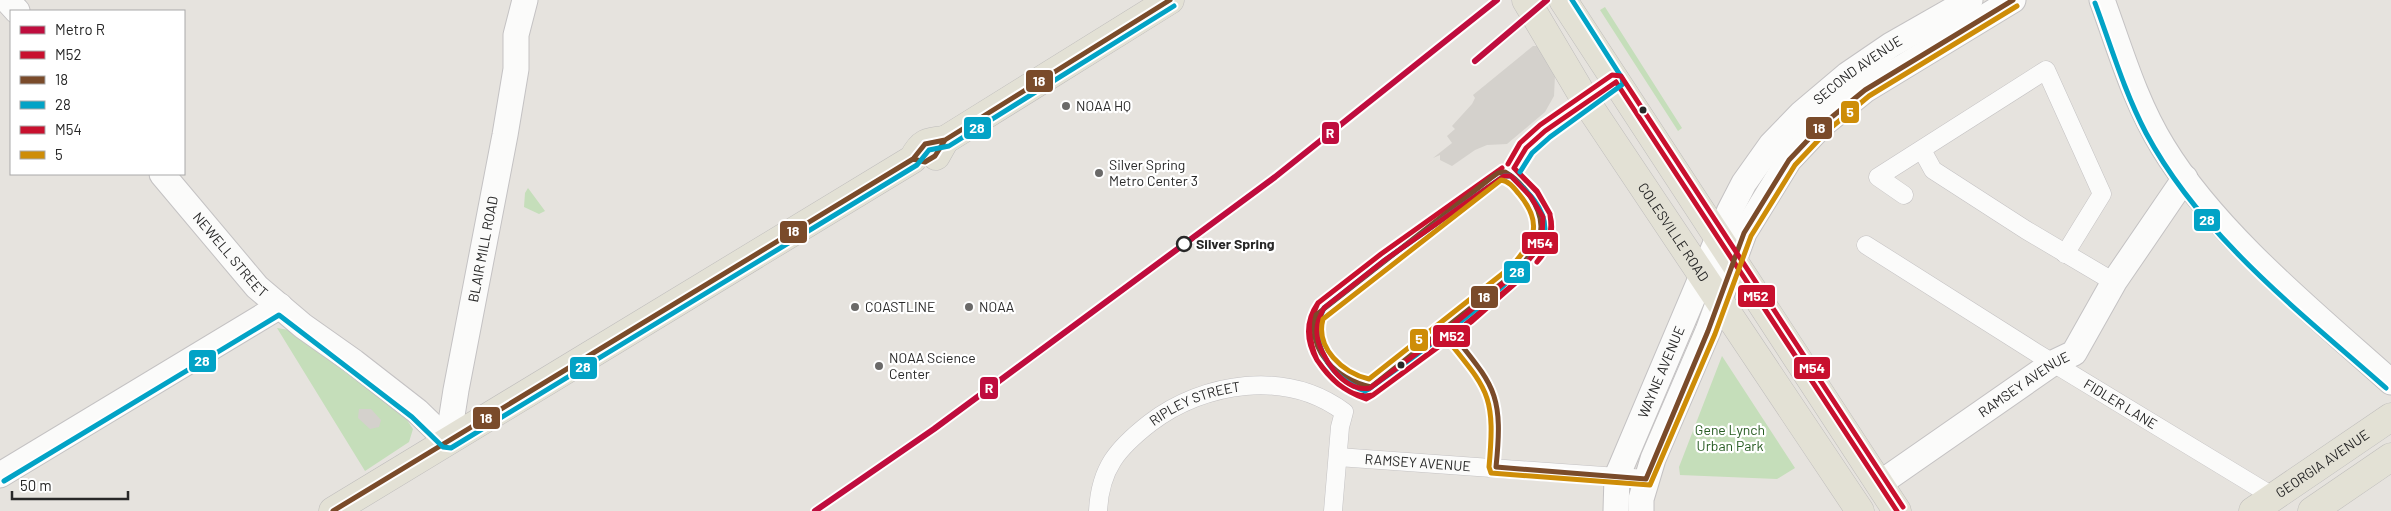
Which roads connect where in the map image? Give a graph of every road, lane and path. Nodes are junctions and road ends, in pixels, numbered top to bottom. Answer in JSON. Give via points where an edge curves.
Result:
{"nodes":[{"id":1,"x":7,"y":0,"type":"edge"},
{"id":2,"x":1170,"y":0,"type":"edge"},
{"id":3,"x":1526,"y":0,"type":"edge"},
{"id":4,"x":1563,"y":0,"type":"edge"},
{"id":5,"x":1970,"y":0,"type":"edge"},
{"id":6,"x":2012,"y":0,"type":"edge"},
{"id":7,"x":2102,"y":0,"type":"edge"},
{"id":8,"x":524,"y":4,"type":"edge"},
{"id":9,"x":16,"y":10,"type":"edge"},
{"id":10,"x":1950,"y":25,"type":"junction"},
{"id":11,"x":1922,"y":150,"type":"junction"},
{"id":12,"x":163,"y":175,"type":"edge"},
{"id":13,"x":2184,"y":178,"type":"junction"},
{"id":14,"x":1904,"y":195,"type":"dead end"},
{"id":15,"x":1718,"y":236,"type":"junction"},
{"id":16,"x":1866,"y":245,"type":"dead end"},
{"id":17,"x":2065,"y":254,"type":"junction"},
{"id":18,"x":1733,"y":260,"type":"junction"},
{"id":19,"x":1702,"y":275,"type":"junction"},
{"id":20,"x":2114,"y":282,"type":"junction"},
{"id":21,"x":1719,"y":300,"type":"junction"},
{"id":22,"x":280,"y":306,"type":"junction"},
{"id":23,"x":2052,"y":363,"type":"junction"},
{"id":24,"x":2391,"y":382,"type":"edge"},
{"id":25,"x":2391,"y":417,"type":"edge"},
{"id":26,"x":448,"y":442,"type":"junction"},
{"id":27,"x":1338,"y":457,"type":"junction"},
{"id":28,"x":2391,"y":457,"type":"edge"},
{"id":29,"x":0,"y":476,"type":"edge"},
{"id":30,"x":1617,"y":476,"type":"junction"},
{"id":31,"x":1646,"y":479,"type":"junction"},
{"id":32,"x":1879,"y":484,"type":"junction"},
{"id":33,"x":2269,"y":506,"type":"edge"},
{"id":34,"x":333,"y":511,"type":"edge"},
{"id":35,"x":1098,"y":511,"type":"edge"},
{"id":36,"x":1333,"y":511,"type":"edge"},
{"id":37,"x":1616,"y":511,"type":"edge"},
{"id":38,"x":1640,"y":511,"type":"edge"},
{"id":39,"x":1860,"y":511,"type":"edge"},
{"id":40,"x":1897,"y":511,"type":"edge"},
{"id":41,"x":2312,"y":511,"type":"edge"}],
"edges":[{"from":1,"to":9,"type":"street"},
{"from":2,"to":26,"type":"main road","via":[[945,140],[935,156],[925,162],[913,159]]},
{"from":3,"to":19,"type":"main road","name":"COLESVILLE ROAD","via":[[1587,103]]},
{"from":4,"to":15,"type":"main road"},
{"from":5,"to":10,"type":"street","name":"SECOND AVENUE"},
{"from":6,"to":10,"type":"street","name":"SECOND AVENUE"},
{"from":7,"to":13,"type":"street","via":[[2135,90],[2162,146]]},
{"from":8,"to":26,"type":"street","name":"BLAIR MILL ROAD","via":[[530,38],[516,57],[505,135]]},
{"from":10,"to":15,"type":"street","name":"SECOND AVENUE","via":[[1891,45],[1847,75],[1802,113],[1771,145],[1744,183]]},
{"from":10,"to":18,"type":"street","name":"SECOND AVENUE","via":[[1822,125],[1789,160],[1744,233]]},
{"from":11,"to":14,"type":"street","via":[[1878,177]]},
{"from":11,"to":17,"type":"street","via":[[1933,170]]},
{"from":11,"to":17,"type":"street","via":[[2046,70],[2102,194]]},
{"from":12,"to":22,"type":"street","name":"NEWELL STREET","via":[[257,287]]},
{"from":13,"to":20,"type":"street","name":"RAMSEY AVENUE"},
{"from":13,"to":24,"type":"street","via":[[2240,243]]},
{"from":15,"to":18,"type":"main road"},
{"from":15,"to":19,"type":"street","name":"WAYNE AVENUE"},
{"from":16,"to":23,"type":"street","name":"FIDLER LANE"},
{"from":17,"to":20,"type":"street"},
{"from":18,"to":21,"type":"street","name":"SECOND AVENUE"},
{"from":18,"to":32,"type":"main road"},
{"from":19,"to":21,"type":"main road","name":"COLESVILLE ROAD"},
{"from":19,"to":30,"type":"street","name":"WAYNE AVENUE"},
{"from":20,"to":23,"type":"street","name":"RAMSEY AVENUE","via":[[2074,353]]},
{"from":21,"to":31,"type":"street","name":"WAYNE AVENUE"},
{"from":21,"to":39,"type":"main road","name":"COLESVILLE ROAD"},
{"from":22,"to":26,"type":"street","name":"NEWELL STREET","via":[[410,405]]},
{"from":22,"to":29,"type":"street"},
{"from":23,"to":32,"type":"street","name":"RAMSEY AVENUE"},
{"from":23,"to":33,"type":"street","name":"FIDLER LANE"},
{"from":25,"to":33,"type":"main road","name":"GEORGIA AVENUE"},
{"from":26,"to":34,"type":"main road"},
{"from":27,"to":30,"type":"street","name":"RAMSEY AVENUE"},
{"from":27,"to":35,"type":"street","name":"RIPLEY STREET","via":[[1344,412],[1330,402],[1300,391],[1271,386],[1234,387],[1209,392],[1168,410],[1117,451],[1101,485]]},
{"from":27,"to":36,"type":"street"},
{"from":28,"to":41,"type":"main road"},
{"from":30,"to":31,"type":"street","name":"RAMSEY AVENUE"},
{"from":30,"to":37,"type":"street","name":"WAYNE AVENUE"},
{"from":31,"to":38,"type":"street","name":"WAYNE AVENUE"},
{"from":32,"to":40,"type":"main road"}]}
